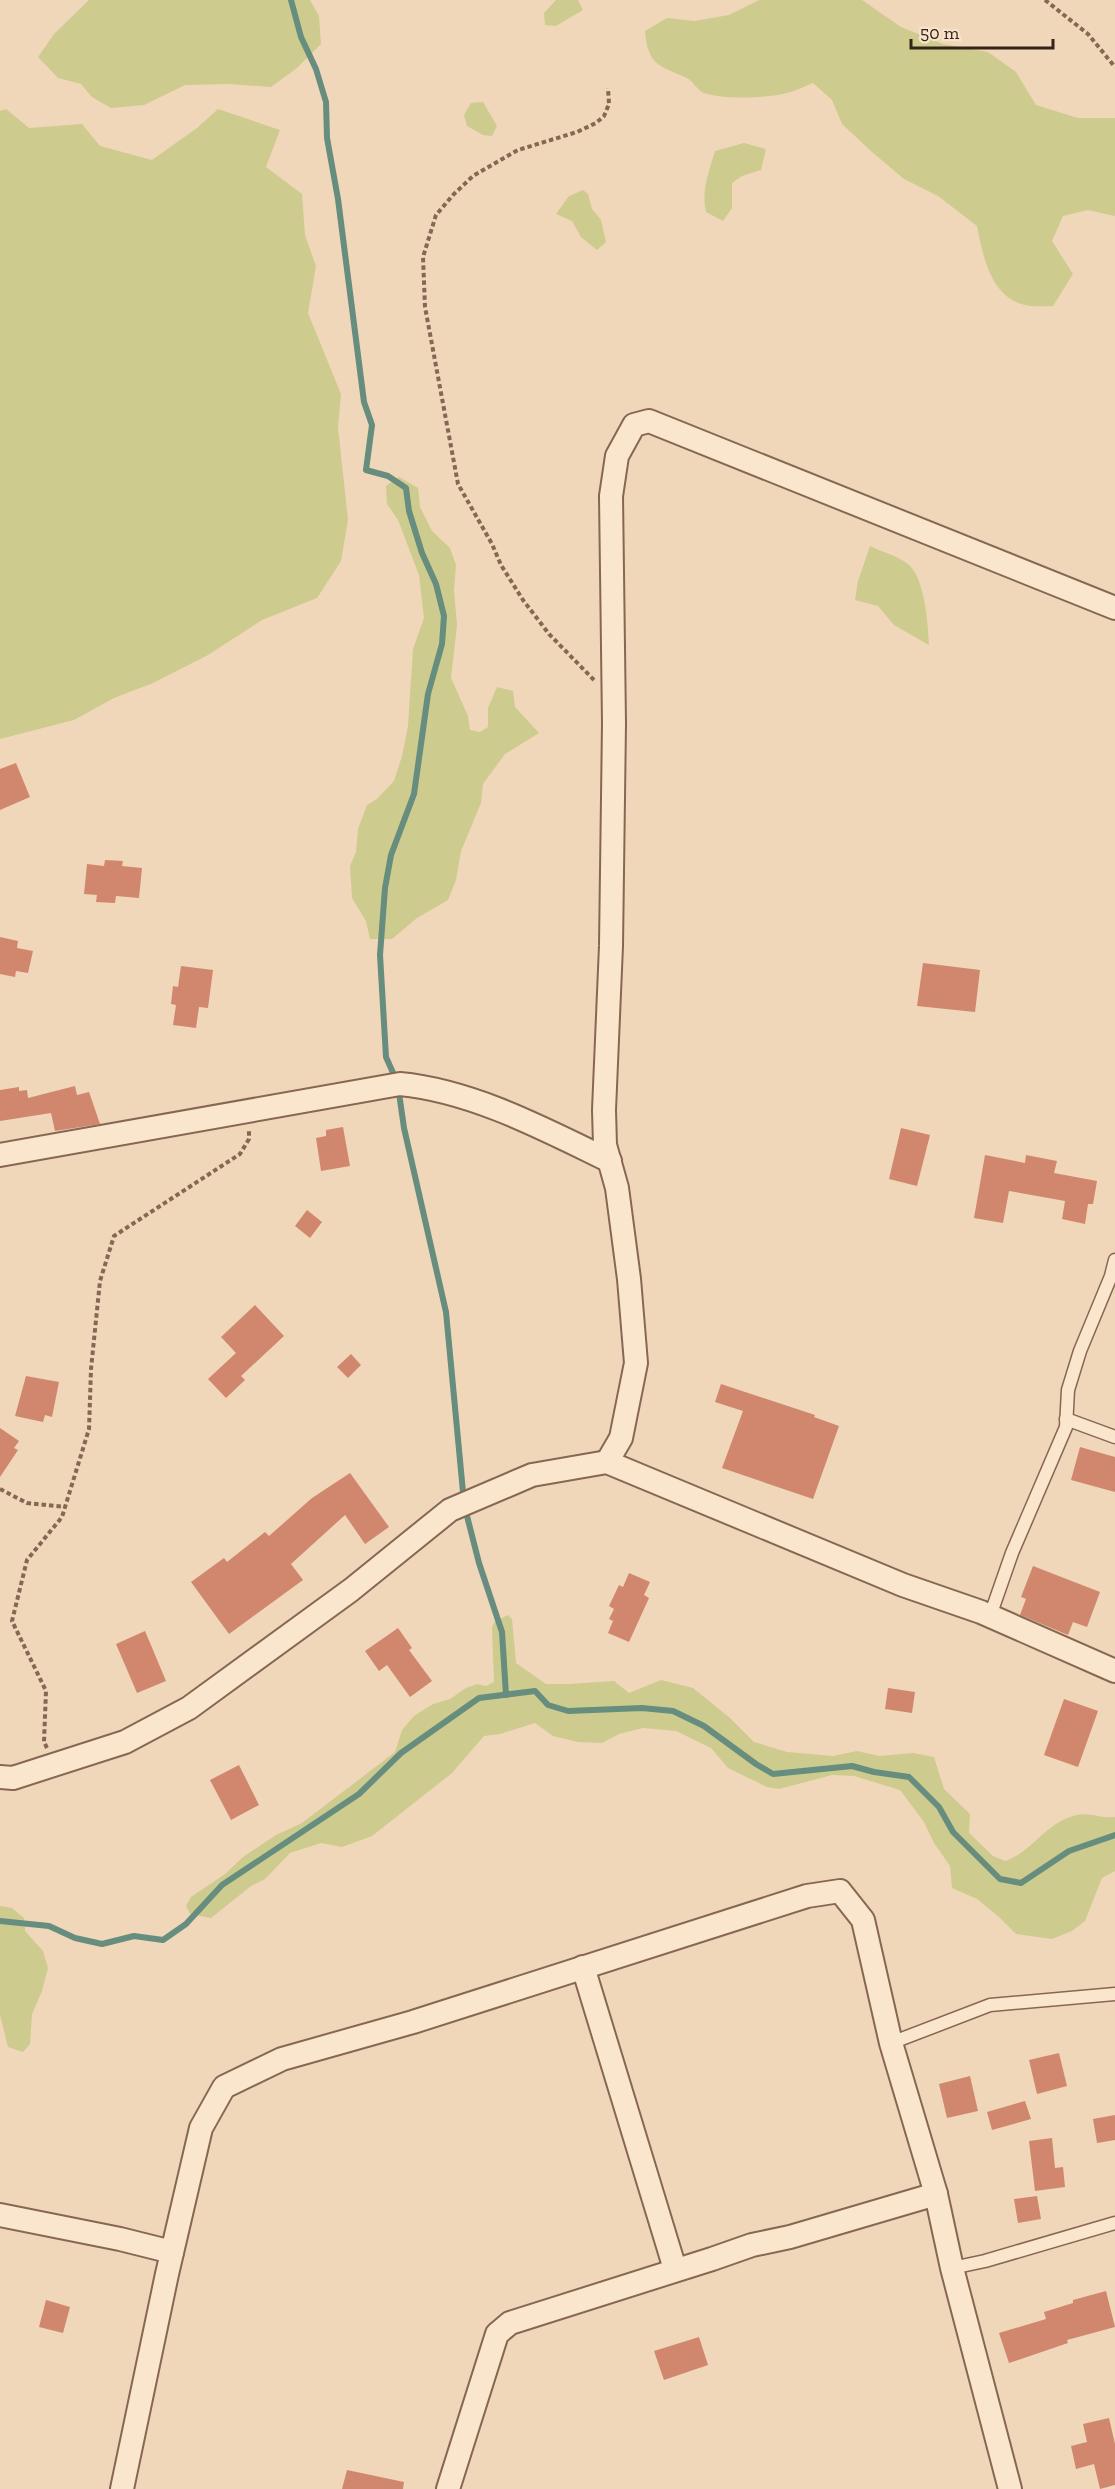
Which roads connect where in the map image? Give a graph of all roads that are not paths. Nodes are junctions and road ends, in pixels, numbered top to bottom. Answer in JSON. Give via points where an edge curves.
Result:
{"nodes":[{"id":1,"x":1115,"y":608,"type":"edge"},
{"id":2,"x":0,"y":1155,"type":"edge"},
{"id":3,"x":610,"y":1161,"type":"junction"},
{"id":4,"x":1115,"y":1260,"type":"edge"},
{"id":5,"x":1066,"y":1419,"type":"junction"},
{"id":6,"x":1115,"y":1437,"type":"edge"},
{"id":7,"x":607,"y":1462,"type":"junction"},
{"id":8,"x":990,"y":1616,"type":"junction"},
{"id":9,"x":1115,"y":1671,"type":"edge"},
{"id":10,"x":0,"y":1777,"type":"edge"},
{"id":11,"x":584,"y":1967,"type":"junction"},
{"id":12,"x":1115,"y":1994,"type":"edge"},
{"id":13,"x":891,"y":2043,"type":"junction"},
{"id":14,"x":936,"y":2194,"type":"junction"},
{"id":15,"x":0,"y":2215,"type":"edge"},
{"id":16,"x":1115,"y":2223,"type":"edge"},
{"id":17,"x":172,"y":2252,"type":"junction"},
{"id":18,"x":952,"y":2268,"type":"junction"},
{"id":19,"x":675,"y":2269,"type":"junction"},
{"id":20,"x":122,"y":2489,"type":"edge"},
{"id":21,"x":448,"y":2489,"type":"edge"},
{"id":22,"x":1010,"y":2489,"type":"edge"}],
"edges":[{"from":1,"to":3,"type":"street","via":[[649,421],[634,424],[616,456],[610,496],[611,946],[604,1110],[605,1145]]},
{"from":2,"to":3,"type":"street","via":[[400,1084],[430,1087],[526,1120]]},
{"from":3,"to":7,"type":"street","via":[[620,1211],[636,1363],[621,1438]]},
{"from":4,"to":5,"type":"lane","via":[[1077,1360],[1068,1390]]},
{"from":5,"to":6,"type":"lane"},
{"from":5,"to":8,"type":"lane"},
{"from":7,"to":8,"type":"street","via":[[903,1585]]},
{"from":7,"to":10,"type":"street","via":[[532,1475],[450,1510],[351,1590],[189,1708],[125,1742],[13,1778]]},
{"from":8,"to":9,"type":"street"},
{"from":11,"to":13,"type":"street","via":[[807,1896],[840,1891],[863,1920]]},
{"from":11,"to":17,"type":"street","via":[[282,2059],[224,2087],[201,2128]]},
{"from":11,"to":19,"type":"street"},
{"from":12,"to":13,"type":"lane","via":[[990,2005]]},
{"from":13,"to":14,"type":"street"},
{"from":14,"to":18,"type":"street"},
{"from":14,"to":19,"type":"street"},
{"from":15,"to":17,"type":"street"},
{"from":16,"to":18,"type":"lane"},
{"from":17,"to":20,"type":"street"},
{"from":18,"to":22,"type":"street"},
{"from":19,"to":21,"type":"street","via":[[510,2323],[497,2334]]}]}
